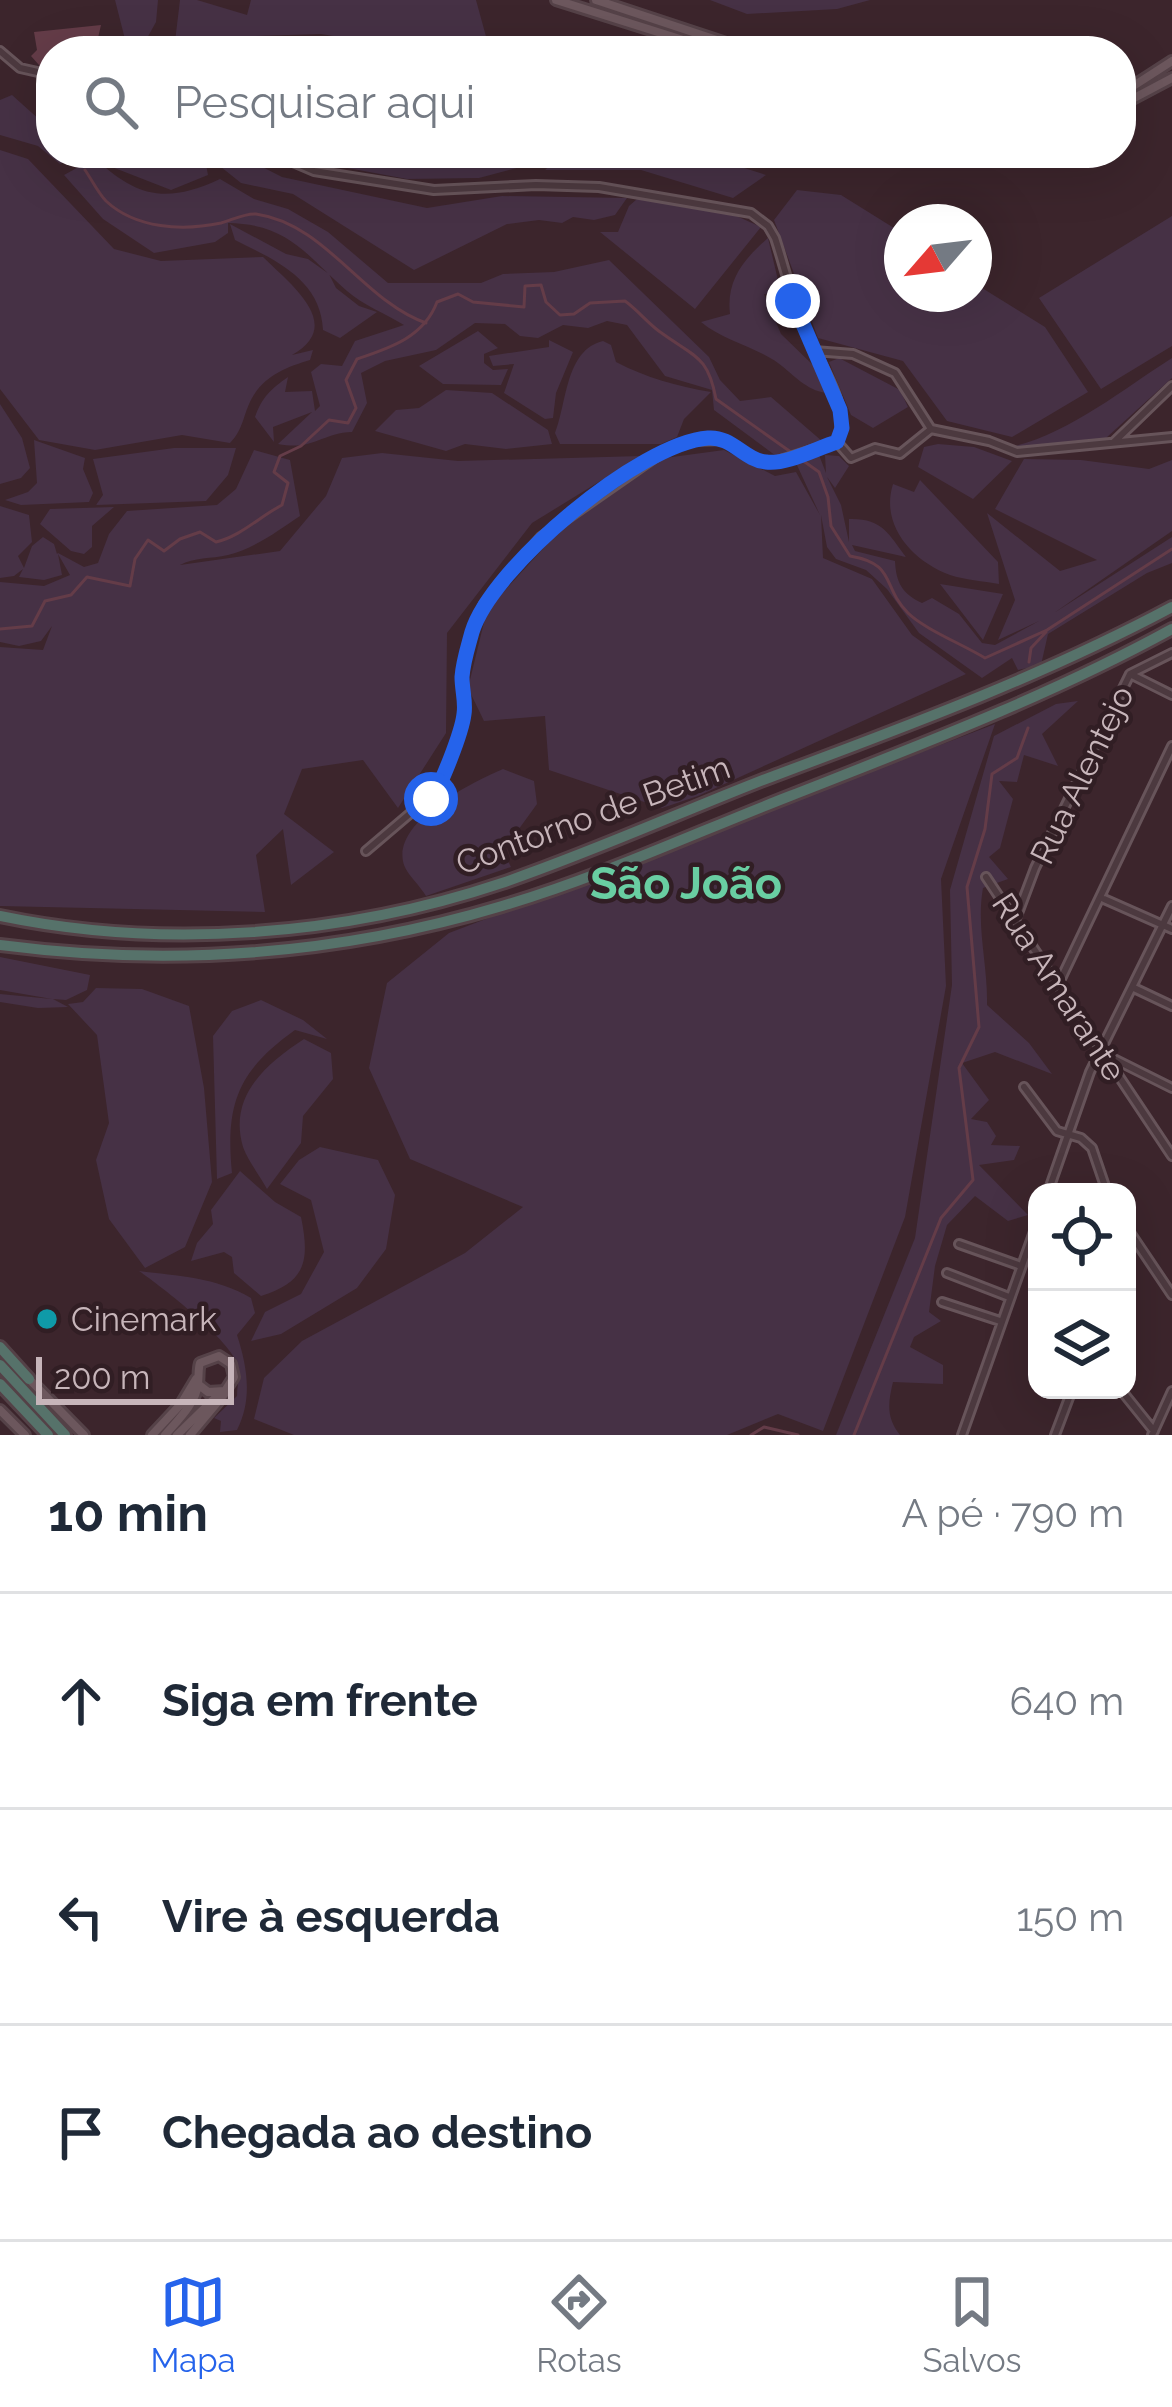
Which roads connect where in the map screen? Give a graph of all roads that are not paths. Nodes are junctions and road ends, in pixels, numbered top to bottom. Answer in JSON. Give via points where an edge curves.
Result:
{"nodes":[{"id":1,"x":556,"y":0,"type":"edge"},
{"id":2,"x":596,"y":0,"type":"edge"},
{"id":3,"x":670,"y":36,"type":"edge"},
{"id":4,"x":705,"y":36,"type":"edge"},
{"id":5,"x":0,"y":51,"type":"edge"},
{"id":6,"x":1172,"y":61,"type":"edge"},
{"id":7,"x":36,"y":72,"type":"edge"},
{"id":8,"x":1172,"y":78,"type":"edge"},
{"id":9,"x":1136,"y":84,"type":"edge"},
{"id":10,"x":1136,"y":97,"type":"edge"},
{"id":11,"x":307,"y":168,"type":"edge"},
{"id":12,"x":814,"y":351,"type":"junction"},
{"id":13,"x":1172,"y":386,"type":"edge"},
{"id":14,"x":931,"y":429,"type":"junction"},
{"id":15,"x":1172,"y":436,"type":"edge"},
{"id":16,"x":837,"y":442,"type":"junction"},
{"id":17,"x":1112,"y":444,"type":"junction"},
{"id":18,"x":1172,"y":607,"type":"edge"},
{"id":19,"x":1172,"y":629,"type":"edge"},
{"id":20,"x":1172,"y":653,"type":"edge"},
{"id":21,"x":1130,"y":674,"type":"junction"},
{"id":22,"x":1172,"y":695,"type":"edge"},
{"id":23,"x":1172,"y":746,"type":"edge"},
{"id":24,"x":366,"y":851,"type":"dead end"},
{"id":25,"x":986,"y":877,"type":"dead end"},
{"id":26,"x":1103,"y":898,"type":"junction"},
{"id":27,"x":1172,"y":906,"type":"edge"},
{"id":28,"x":0,"y":916,"type":"edge"},
{"id":29,"x":1016,"y":918,"type":"junction"},
{"id":30,"x":1168,"y":927,"type":"edge"},
{"id":31,"x":0,"y":945,"type":"edge"},
{"id":32,"x":1058,"y":985,"type":"junction"},
{"id":33,"x":1134,"y":988,"type":"junction"},
{"id":34,"x":1172,"y":1006,"type":"edge"},
{"id":35,"x":1102,"y":1053,"type":"junction"},
{"id":36,"x":1024,"y":1087,"type":"dead end"},
{"id":37,"x":1172,"y":1088,"type":"edge"},
{"id":38,"x":1068,"y":1132,"type":"junction"},
{"id":39,"x":1172,"y":1156,"type":"edge"},
{"id":40,"x":1051,"y":1183,"type":"edge"},
{"id":41,"x":1104,"y":1183,"type":"edge"},
{"id":42,"x":1136,"y":1241,"type":"edge"},
{"id":43,"x":959,"y":1244,"type":"dead end"},
{"id":44,"x":1028,"y":1250,"type":"edge"},
{"id":45,"x":1021,"y":1266,"type":"junction"},
{"id":46,"x":947,"y":1274,"type":"dead end"},
{"id":47,"x":1172,"y":1295,"type":"edge"},
{"id":48,"x":1009,"y":1297,"type":"junction"},
{"id":49,"x":942,"y":1302,"type":"dead end"},
{"id":50,"x":1000,"y":1321,"type":"junction"},
{"id":51,"x":0,"y":1347,"type":"edge"},
{"id":52,"x":0,"y":1365,"type":"edge"},
{"id":53,"x":29,"y":1379,"type":"joint"},
{"id":54,"x":198,"y":1381,"type":"junction"},
{"id":55,"x":0,"y":1384,"type":"edge"},
{"id":56,"x":225,"y":1390,"type":"junction"},
{"id":57,"x":1172,"y":1391,"type":"edge"},
{"id":58,"x":1069,"y":1399,"type":"edge"},
{"id":59,"x":1128,"y":1399,"type":"edge"},
{"id":60,"x":0,"y":1410,"type":"edge"},
{"id":61,"x":1153,"y":1433,"type":"edge"},
{"id":62,"x":25,"y":1435,"type":"edge"},
{"id":63,"x":48,"y":1435,"type":"edge"},
{"id":64,"x":65,"y":1435,"type":"edge"},
{"id":65,"x":84,"y":1435,"type":"edge"},
{"id":66,"x":152,"y":1435,"type":"edge"},
{"id":67,"x":165,"y":1435,"type":"edge"},
{"id":68,"x":177,"y":1435,"type":"edge"},
{"id":69,"x":190,"y":1435,"type":"edge"},
{"id":70,"x":962,"y":1435,"type":"edge"},
{"id":71,"x":1055,"y":1435,"type":"edge"}],
"edges":[{"from":1,"to":3,"type":"main road"},
{"from":2,"to":4,"type":"main road"},
{"from":5,"to":7,"type":"street"},
{"from":6,"to":9,"type":"main road"},
{"from":8,"to":10,"type":"main road"},
{"from":11,"to":12,"type":"street","via":[[434,190],[598,188],[751,213],[775,238]]},
{"from":12,"to":14,"type":"street","via":[[853,354],[895,373]]},
{"from":12,"to":16,"type":"street","via":[[840,410]]},
{"from":13,"to":17,"type":"street"},
{"from":14,"to":16,"type":"street","via":[[900,454],[875,448],[851,458]]},
{"from":14,"to":17,"type":"street","via":[[1017,452]]},
{"from":15,"to":17,"type":"street"},
{"from":16,"to":24,"type":"street","via":[[771,464],[725,440],[689,441],[541,538],[474,627],[462,672],[464,720],[440,788]]},
{"from":18,"to":28,"type":"highway","name":"Contorno de Betim","via":[[1074,658],[926,718],[536,870],[410,908],[240,933],[111,931]]},
{"from":19,"to":31,"type":"highway","name":"Contorno de Betim","via":[[1098,670],[868,766],[506,905],[418,929],[336,945],[169,958]]},
{"from":20,"to":21,"type":"street","name":"Rua Alentejo"},
{"from":21,"to":22,"type":"street"},
{"from":21,"to":29,"type":"street","name":"Rua Alentejo"},
{"from":23,"to":26,"type":"street"},
{"from":25,"to":29,"type":"street","name":"Rua Amarante"},
{"from":26,"to":30,"type":"street"},
{"from":26,"to":32,"type":"street"},
{"from":27,"to":30,"type":"street"},
{"from":29,"to":32,"type":"street","name":"Rua Amarante"},
{"from":30,"to":33,"type":"street"},
{"from":32,"to":35,"type":"street","name":"Rua Amarante"},
{"from":33,"to":34,"type":"street"},
{"from":33,"to":35,"type":"street"},
{"from":35,"to":37,"type":"street"},
{"from":35,"to":38,"type":"street"},
{"from":35,"to":39,"type":"street","name":"Rua Amarante"},
{"from":36,"to":38,"type":"street","via":[[1057,1131]]},
{"from":38,"to":40,"type":"street"},
{"from":38,"to":41,"type":"street","via":[[1092,1148]]},
{"from":42,"to":47,"type":"street"},
{"from":43,"to":45,"type":"street"},
{"from":44,"to":45,"type":"street"},
{"from":45,"to":48,"type":"street"},
{"from":46,"to":48,"type":"street"},
{"from":48,"to":50,"type":"street"},
{"from":49,"to":50,"type":"street"},
{"from":50,"to":70,"type":"street"},
{"from":51,"to":53,"type":"highway"},
{"from":52,"to":64,"type":"highway"},
{"from":53,"to":65,"type":"main road"},
{"from":54,"to":56,"type":"main road","via":[[208,1392]]},
{"from":54,"to":56,"type":"main road","via":[[203,1360],[218,1356],[234,1370]]},
{"from":54,"to":66,"type":"main road"},
{"from":54,"to":67,"type":"main road"},
{"from":55,"to":63,"type":"highway"},
{"from":56,"to":68,"type":"main road"},
{"from":56,"to":69,"type":"main road"},
{"from":57,"to":61,"type":"street"},
{"from":58,"to":71,"type":"street"},
{"from":59,"to":61,"type":"street"},
{"from":60,"to":62,"type":"main road"}]}
